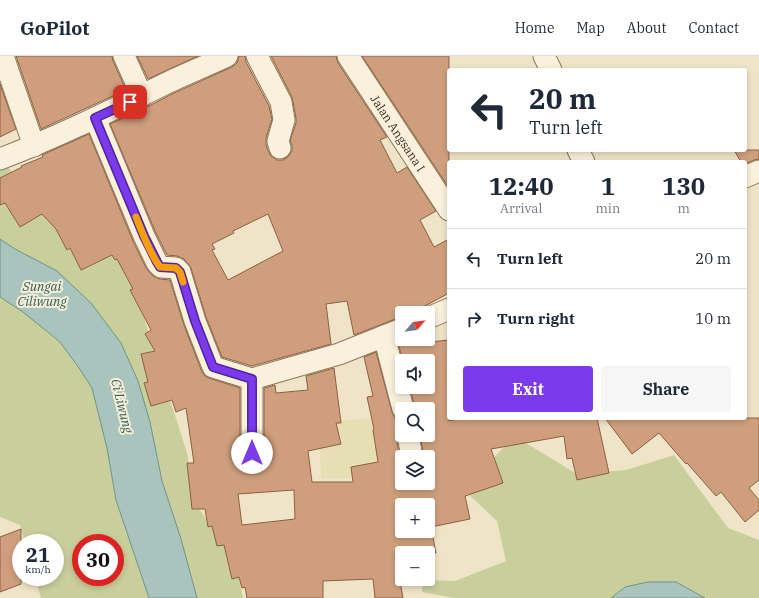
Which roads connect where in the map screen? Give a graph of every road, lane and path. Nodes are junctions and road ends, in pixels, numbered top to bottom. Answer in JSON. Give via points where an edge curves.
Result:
{"nodes":[{"id":1,"x":3,"y":56,"type":"edge"},
{"id":2,"x":124,"y":56,"type":"edge"},
{"id":3,"x":227,"y":56,"type":"edge"},
{"id":4,"x":257,"y":56,"type":"edge"},
{"id":5,"x":348,"y":56,"type":"edge"},
{"id":6,"x":544,"y":56,"type":"edge"},
{"id":7,"x":550,"y":68,"type":"edge"},
{"id":8,"x":142,"y":96,"type":"junction"},
{"id":9,"x":95,"y":118,"type":"junction"},
{"id":10,"x":30,"y":147,"type":"junction"},
{"id":11,"x":280,"y":148,"type":"dead end"},
{"id":12,"x":0,"y":159,"type":"edge"},
{"id":13,"x":759,"y":171,"type":"edge"},
{"id":14,"x":747,"y":176,"type":"edge"},
{"id":15,"x":447,"y":207,"type":"edge"},
{"id":16,"x":447,"y":311,"type":"edge"},
{"id":17,"x":435,"y":315,"type":"edge"},
{"id":18,"x":393,"y":333,"type":"edge"},
{"id":19,"x":252,"y":379,"type":"junction"},
{"id":20,"x":402,"y":402,"type":"edge"},
{"id":21,"x":252,"y":453,"type":"dead end"}],
"edges":[{"from":1,"to":10,"type":"street"},
{"from":2,"to":8,"type":"street"},
{"from":3,"to":8,"type":"street"},
{"from":4,"to":11,"type":"street","via":[[281,102],[284,120],[278,141]]},
{"from":5,"to":15,"type":"street","name":"Jalan Angsana I"},
{"from":6,"to":7,"type":"street"},
{"from":8,"to":9,"type":"street"},
{"from":9,"to":10,"type":"street"},
{"from":9,"to":19,"type":"street","via":[[157,262],[160,267],[176,268],[180,272],[213,367]]},
{"from":10,"to":12,"type":"street"},
{"from":13,"to":14,"type":"street"},
{"from":16,"to":17,"type":"street"},
{"from":18,"to":19,"type":"street","via":[[338,354]]},
{"from":18,"to":20,"type":"street"},
{"from":19,"to":21,"type":"street"}]}
